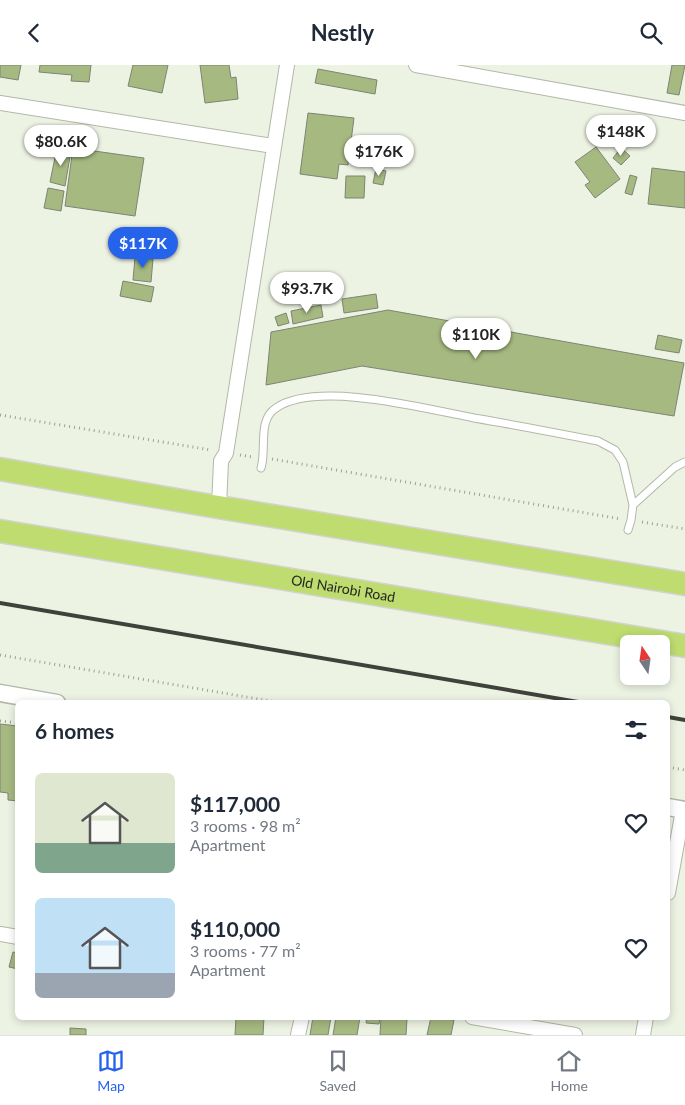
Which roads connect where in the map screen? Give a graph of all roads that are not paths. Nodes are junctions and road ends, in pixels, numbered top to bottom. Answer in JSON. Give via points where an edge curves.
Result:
{"nodes":[{"id":1,"x":286,"y":65,"type":"edge"},
{"id":2,"x":416,"y":65,"type":"edge"},
{"id":3,"x":0,"y":103,"type":"edge"},
{"id":4,"x":685,"y":113,"type":"edge"},
{"id":5,"x":273,"y":146,"type":"junction"},
{"id":6,"x":685,"y":462,"type":"edge"},
{"id":7,"x":260,"y":468,"type":"dead end"},
{"id":8,"x":0,"y":469,"type":"edge"},
{"id":9,"x":633,"y":505,"type":"junction"},
{"id":10,"x":219,"y":507,"type":"junction"},
{"id":11,"x":628,"y":530,"type":"dead end"},
{"id":12,"x":0,"y":531,"type":"edge"},
{"id":13,"x":685,"y":583,"type":"edge"},
{"id":14,"x":685,"y":646,"type":"edge"},
{"id":15,"x":0,"y":693,"type":"edge"},
{"id":16,"x":40,"y":700,"type":"edge"},
{"id":17,"x":679,"y":809,"type":"edge"},
{"id":18,"x":670,"y":878,"type":"edge"},
{"id":19,"x":0,"y":934,"type":"edge"},
{"id":20,"x":15,"y":936,"type":"edge"},
{"id":21,"x":301,"y":1020,"type":"edge"},
{"id":22,"x":489,"y":1020,"type":"edge"},
{"id":23,"x":646,"y":1020,"type":"edge"},
{"id":24,"x":298,"y":1035,"type":"edge"},
{"id":25,"x":575,"y":1035,"type":"edge"},
{"id":26,"x":643,"y":1035,"type":"edge"}],
"edges":[{"from":1,"to":5,"type":"street"},
{"from":2,"to":4,"type":"street"},
{"from":3,"to":5,"type":"street"},
{"from":5,"to":10,"type":"street","via":[[226,453],[221,461]]},
{"from":6,"to":9,"type":"lane","via":[[675,467]]},
{"from":7,"to":9,"type":"lane","via":[[264,458],[265,421],[275,408],[295,399],[322,396],[375,399],[598,441],[615,450],[623,462]]},
{"from":8,"to":10,"type":"highway"},
{"from":9,"to":11,"type":"lane"},
{"from":10,"to":13,"type":"highway"},
{"from":12,"to":14,"type":"highway","name":"Old Nairobi Road"},
{"from":15,"to":16,"type":"street"},
{"from":17,"to":18,"type":"street"},
{"from":19,"to":20,"type":"street"},
{"from":21,"to":24,"type":"street"},
{"from":22,"to":25,"type":"street"},
{"from":23,"to":26,"type":"street"}]}
